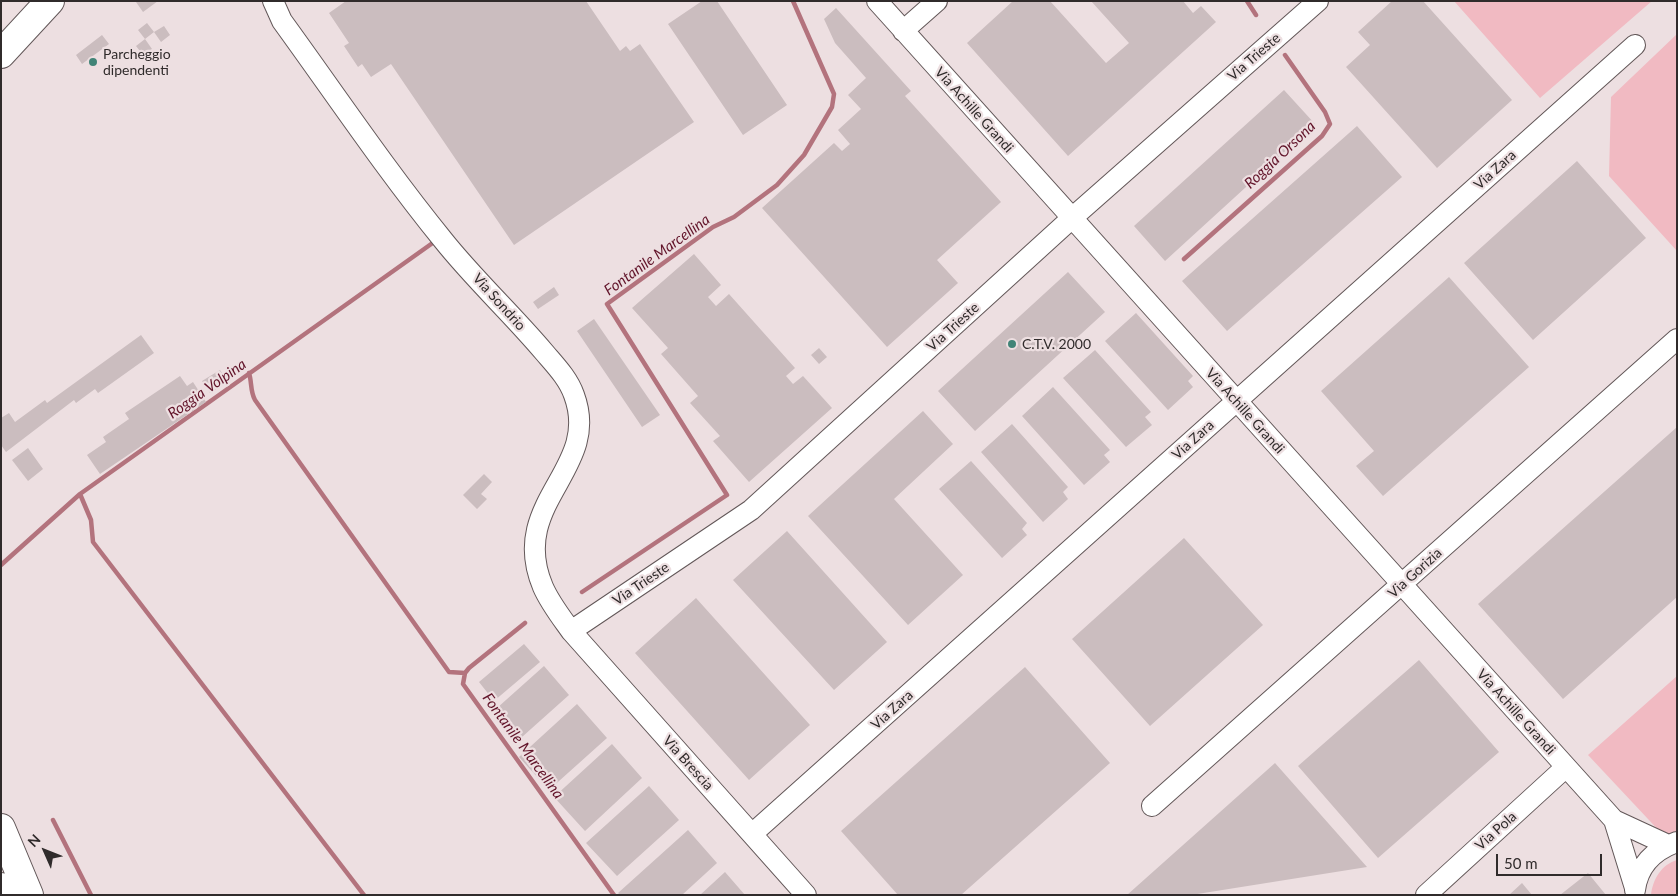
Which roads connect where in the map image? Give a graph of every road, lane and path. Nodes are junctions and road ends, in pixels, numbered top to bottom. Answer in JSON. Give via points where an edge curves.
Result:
{"nodes":[{"id":1,"x":50,"y":1,"type":"edge"},
{"id":2,"x":273,"y":1,"type":"edge"},
{"id":3,"x":877,"y":1,"type":"edge"},
{"id":4,"x":936,"y":1,"type":"edge"},
{"id":5,"x":1318,"y":1,"type":"edge"},
{"id":6,"x":903,"y":31,"type":"junction"},
{"id":7,"x":1635,"y":45,"type":"dead end"},
{"id":8,"x":1,"y":54,"type":"edge"},
{"id":9,"x":1072,"y":218,"type":"junction"},
{"id":10,"x":1677,"y":339,"type":"edge"},
{"id":11,"x":1236,"y":401,"type":"junction"},
{"id":12,"x":1402,"y":584,"type":"junction"},
{"id":13,"x":571,"y":631,"type":"junction"},
{"id":14,"x":1566,"y":767,"type":"junction"},
{"id":15,"x":1152,"y":806,"type":"dead end"},
{"id":16,"x":1614,"y":820,"type":"junction"},
{"id":17,"x":1,"y":828,"type":"edge"},
{"id":18,"x":752,"y":834,"type":"junction"},
{"id":19,"x":1672,"y":844,"type":"edge"},
{"id":20,"x":1,"y":887,"type":"edge"},
{"id":21,"x":1635,"y":891,"type":"edge"},
{"id":22,"x":5,"y":895,"type":"edge"},
{"id":23,"x":29,"y":895,"type":"edge"},
{"id":24,"x":806,"y":895,"type":"edge"},
{"id":25,"x":1426,"y":895,"type":"edge"}],
"edges":[{"from":1,"to":8,"type":"highway"},
{"from":2,"to":13,"type":"street","name":"Via Sondrio","via":[[282,22],[443,241],[538,344],[573,390],[580,419],[578,444],[543,509],[535,548],[543,587]]},
{"from":3,"to":6,"type":"street","name":"Via Achille Grandi"},
{"from":4,"to":6,"type":"street"},
{"from":5,"to":9,"type":"street","name":"Via Trieste"},
{"from":6,"to":9,"type":"street","name":"Via Achille Grandi"},
{"from":7,"to":11,"type":"street","name":"Via Zara"},
{"from":9,"to":11,"type":"street","name":"Via Achille Grandi"},
{"from":9,"to":13,"type":"street","name":"Via Trieste","via":[[751,510]]},
{"from":10,"to":12,"type":"street","name":"Via Gorizia"},
{"from":11,"to":12,"type":"street","name":"Via Achille Grandi"},
{"from":11,"to":18,"type":"street","name":"Via Zara"},
{"from":12,"to":14,"type":"street","name":"Via Achille Grandi"},
{"from":12,"to":15,"type":"street","name":"Via Gorizia"},
{"from":13,"to":18,"type":"street","name":"Via Brescia"},
{"from":14,"to":16,"type":"street","name":"Via Achille Grandi"},
{"from":14,"to":25,"type":"street","name":"Via Pola"},
{"from":16,"to":19,"type":"street"},
{"from":16,"to":21,"type":"street"},
{"from":17,"to":23,"type":"highway"},
{"from":18,"to":24,"type":"street","name":"Via Brescia"},
{"from":19,"to":21,"type":"street","via":[[1646,862]]},
{"from":20,"to":22,"type":"highway"}]}
